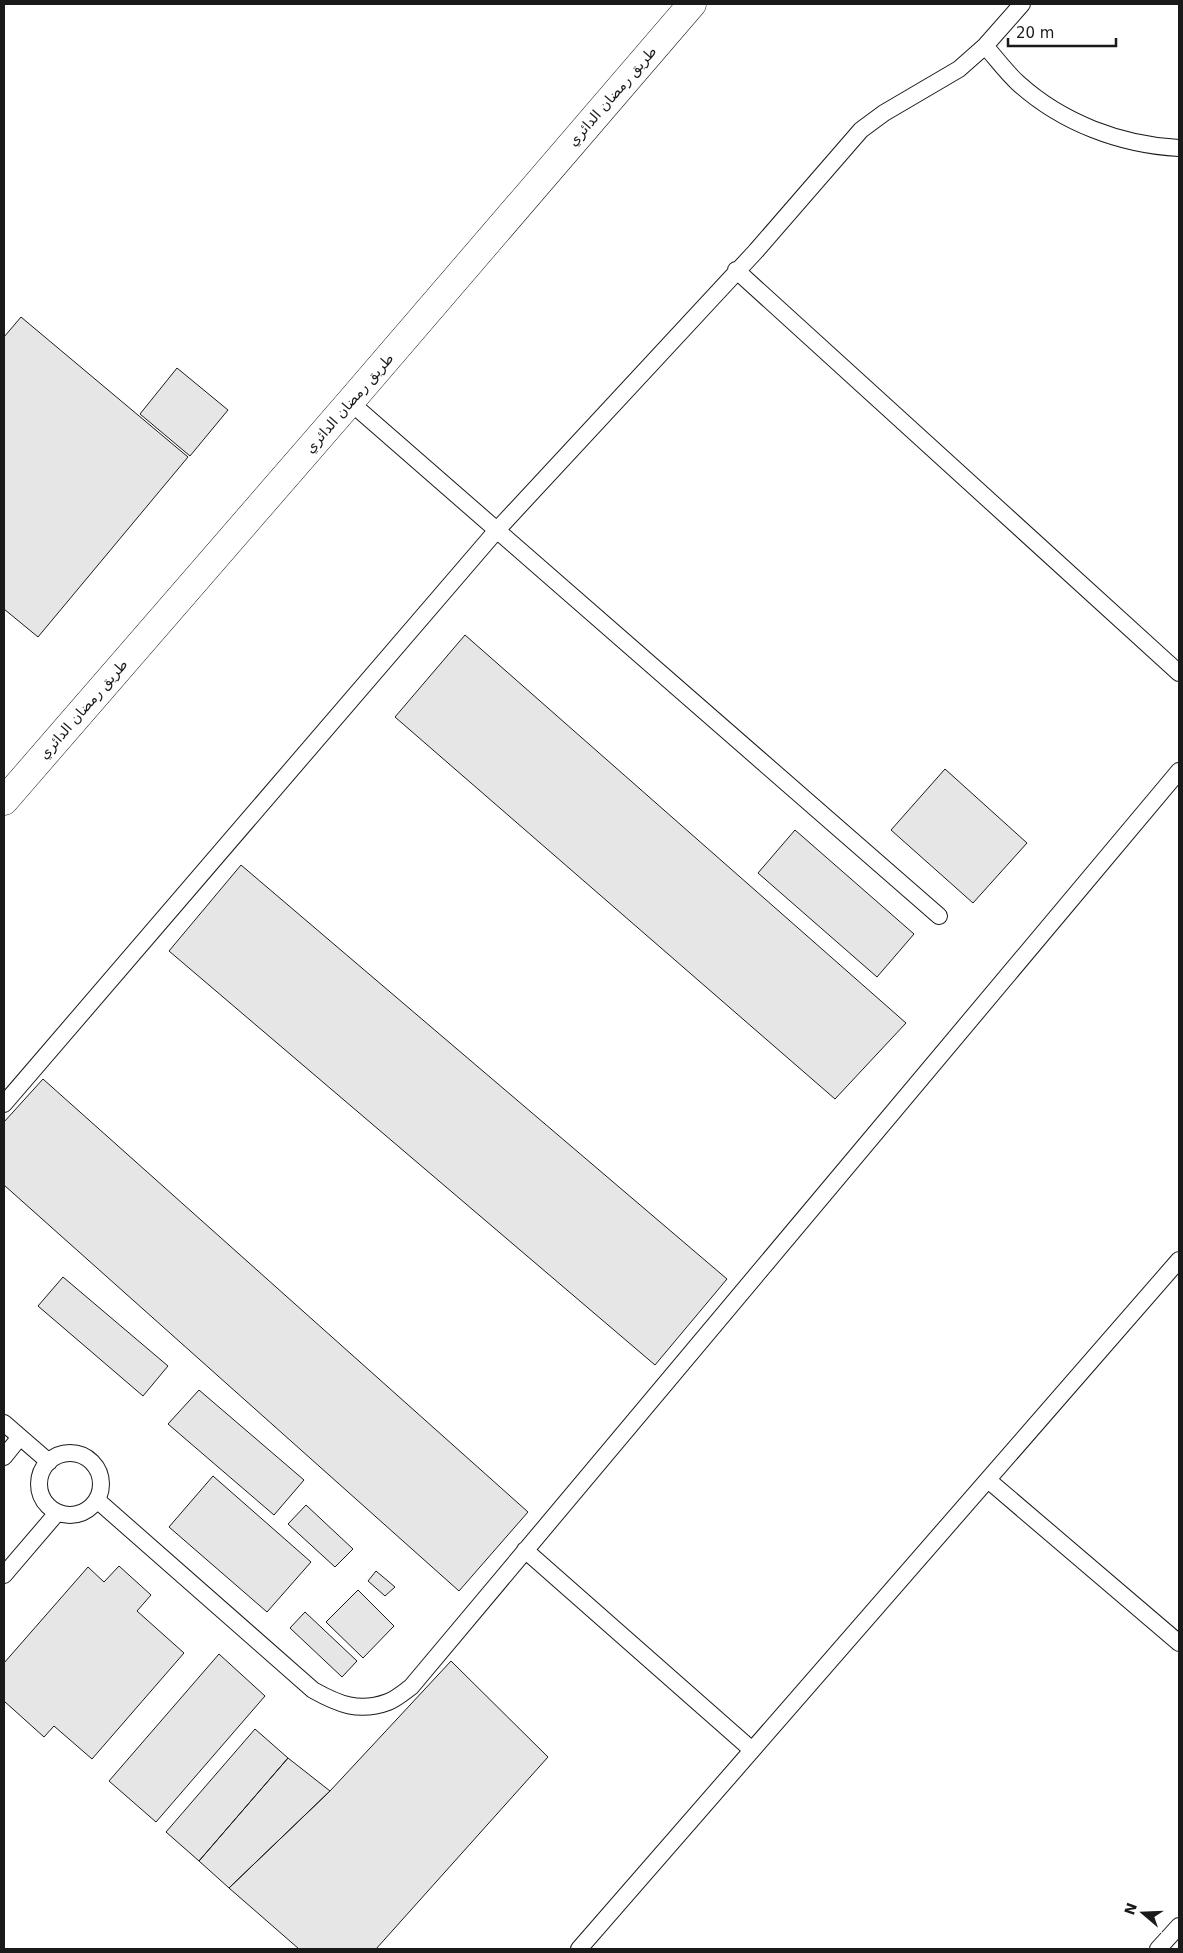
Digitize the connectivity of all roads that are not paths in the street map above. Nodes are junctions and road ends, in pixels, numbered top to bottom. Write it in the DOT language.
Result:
graph roads {
  1 [pos="692,4"];
  2 [pos="1022,4"];
  3 [pos="985,46"];
  4 [pos="1179,148"];
  5 [pos="736,270"];
  6 [pos="350,402"];
  7 [pos="497,530"];
  8 [pos="1179,673"];
  9 [pos="1179,771"];
  10 [pos="4,801"];
  11 [pos="940,916"];
  12 [pos="4,1104"];
  13 [pos="1179,1260"];
  14 [pos="4,1423"];
  15 [pos="20,1437"];
  16 [pos="4,1457"];
  17 [pos="48,1462"];
  18 [pos="988,1480"];
  19 [pos="97,1500"];
  20 [pos="57,1513"];
  21 [pos="525,1550"];
  22 [pos="4,1575"];
  23 [pos="1179,1643"];
  24 [pos="752,1750"];
  25 [pos="1179,1926"];
  26 [pos="579,1949"];
  27 [pos="1158,1949"];
  1 -- 6 [label="street, طريق رمضان الدائري"];
  2 -- 3 [label="lane"];
  3 -- 4 [label="lane"];
  3 -- 5 [label="lane"];
  5 -- 7 [label="lane"];
  5 -- 8 [label="lane"];
  6 -- 7 [label="lane"];
  6 -- 10 [label="street, طريق رمضان الدائري"];
  7 -- 11 [label="lane"];
  7 -- 12 [label="lane"];
  9 -- 21 [label="lane"];
  13 -- 18 [label="lane"];
  14 -- 15 [label="lane"];
  15 -- 16 [label="lane"];
  15 -- 17 [label="lane"];
  17 -- 19 [label="lane"];
  17 -- 20 [label="lane"];
  18 -- 23 [label="lane"];
  18 -- 24 [label="lane"];
  19 -- 20 [label="lane"];
  19 -- 21 [label="lane"];
  20 -- 22 [label="lane"];
  21 -- 24 [label="lane"];
  24 -- 26 [label="lane"];
  25 -- 27 [label="lane"];
}
